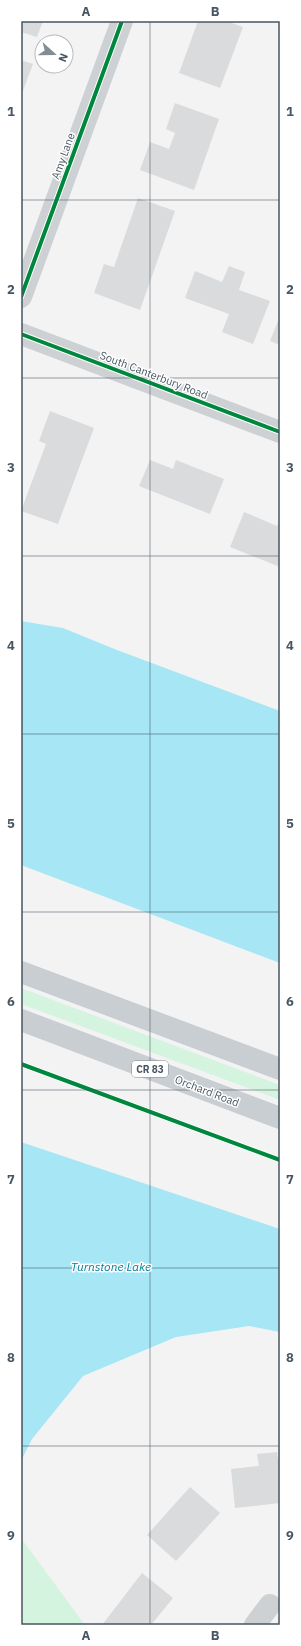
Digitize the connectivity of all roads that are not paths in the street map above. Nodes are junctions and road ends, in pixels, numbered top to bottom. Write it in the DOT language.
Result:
graph roads {
  1 [pos="122,21"];
  2 [pos="21,297"];
  3 [pos="21,334"];
  4 [pos="280,432"];
  5 [pos="21,972"];
  6 [pos="21,1020"];
  7 [pos="280,1069"];
  8 [pos="280,1118"];
  9 [pos="270,1605"];
  10 [pos="255,1625"];
  1 -- 2 [label="street, Amy Lane"];
  3 -- 4 [label="street, South Canterbury Road"];
  5 -- 7 [label="main road"];
  6 -- 8 [label="main road, Orchard Road / CR 83"];
  9 -- 10 [label="street"];
}
